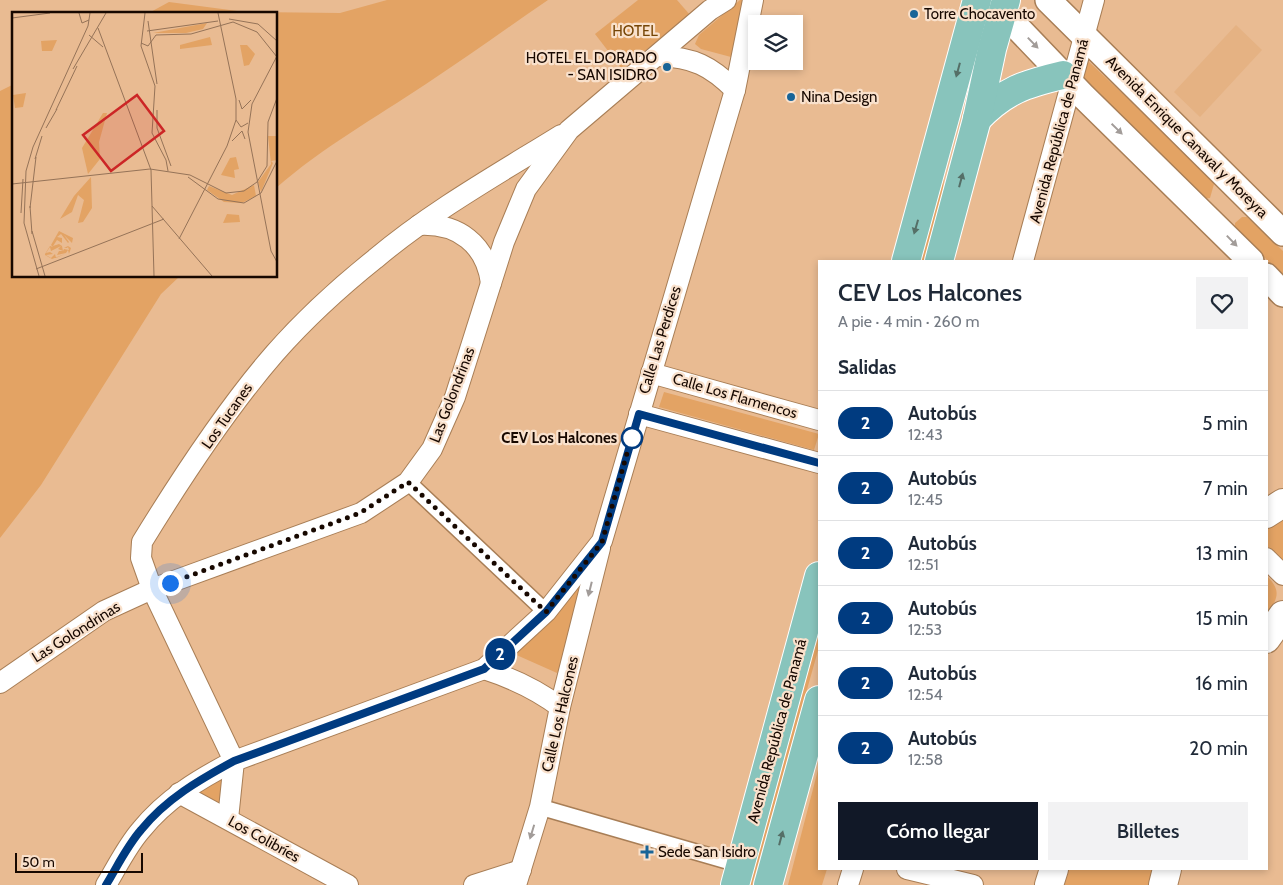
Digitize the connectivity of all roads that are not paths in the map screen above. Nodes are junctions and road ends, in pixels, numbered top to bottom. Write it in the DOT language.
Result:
graph roads {
  1 [pos="753,0"];
  2 [pos="977,0"];
  3 [pos="1048,0"];
  4 [pos="1094,0"];
  5 [pos="712,3"];
  6 [pos="1000,4"];
  7 [pos="1086,35"];
  8 [pos="658,56"];
  9 [pos="1068,79"];
  10 [pos="735,90"];
  11 [pos="977,120"];
  12 [pos="568,130"];
  13 [pos="1241,191"];
  14 [pos="1213,221"];
  15 [pos="419,224"];
  16 [pos="1283,233"];
  17 [pos="906,260"];
  18 [pos="939,260"];
  19 [pos="1023,260"];
  20 [pos="1251,260"];
  21 [pos="1268,278"];
  22 [pos="491,285"];
  23 [pos="1283,294"];
  24 [pos="651,373"];
  25 [pos="639,414"];
  26 [pos="818,420"];
  27 [pos="818,463"];
  28 [pos="408,482"];
  29 [pos="1283,503"];
  30 [pos="1268,513"];
  31 [pos="602,542"];
  32 [pos="1268,560"];
  33 [pos="1283,575"];
  34 [pos="818,580"];
  35 [pos="152,589"];
  36 [pos="546,612"];
  37 [pos="1283,615"];
  38 [pos="1268,637"];
  39 [pos="484,669"];
  40 [pos="0,682"];
  41 [pos="818,704"];
  42 [pos="560,706"];
  43 [pos="234,761"];
  44 [pos="179,793"];
  45 [pos="540,807"];
  46 [pos="228,819"];
  47 [pos="853,870"];
  48 [pos="911,870"];
  49 [pos="1054,870"];
  50 [pos="1167,870"];
  51 [pos="738,875"];
  52 [pos="518,878"];
  53 [pos="106,885"];
  54 [pos="348,885"];
  55 [pos="474,885"];
  56 [pos="768,885"];
  57 [pos="848,885"];
  58 [pos="973,885"];
  59 [pos="1049,885"];
  60 [pos="1163,885"];
  1 -- 10 [label="street, Calle Las Perdices"];
  2 -- 17 [label="main road, one-way"];
  3 -- 7 [label="street, Avenida Enrique Canaval y Moreyra"];
  4 -- 7 [label="street, Avenida República de Panamá"];
  5 -- 8 [label="street, Las Golondrinas"];
  6 -- 9 [label="street, one-way"];
  6 -- 11 [label="main road"];
  7 -- 9 [label="street, Avenida República de Panamá"];
  7 -- 13 [label="street, Avenida Enrique Canaval y Moreyra"];
  8 -- 10 [label="street"];
  8 -- 12 [label="street, Las Golondrinas"];
  9 -- 11 [label="main road"];
  9 -- 14 [label="street, one-way"];
  9 -- 19 [label="street, Avenida República de Panamá"];
  10 -- 24 [label="street, Calle Las Perdices"];
  18 -- 11 [label="main road, one-way"];
  12 -- 15 [label="street, Los Tucanes"];
  12 -- 22 [label="street, Las Golondrinas"];
  13 -- 14 [label="street"];
  13 -- 16 [label="street, Avenida Enrique Canaval y Moreyra"];
  14 -- 20 [label="street, one-way"];
  15 -- 22 [label="street"];
  15 -- 35 [label="street, Los Tucanes"];
  21 -- 23 [label="street"];
  22 -- 28 [label="street, Las Golondrinas"];
  24 -- 25 [label="street, Calle Las Perdices"];
  24 -- 26 [label="street, Calle Los Flamencos"];
  25 -- 27 [label="street"];
  25 -- 31 [label="street, Calle Las Perdices"];
  28 -- 35 [label="street, Las Golondrinas"];
  28 -- 36 [label="street"];
  29 -- 30 [label="main road"];
  31 -- 36 [label="street, Calle Las Perdices"];
  31 -- 42 [label="street, Calle Los Halcones, one-way"];
  32 -- 33 [label="street"];
  34 -- 51 [label="main road, Avenida República de Panamá"];
  35 -- 40 [label="street, Las Golondrinas"];
  35 -- 43 [label="street, Los Tucanes"];
  36 -- 39 [label="street, Calle Las Perdices"];
  37 -- 38 [label="main road"];
  39 -- 42 [label="street"];
  39 -- 43 [label="street, Calle Las Perdices"];
  56 -- 41 [label="main road, one-way"];
  42 -- 45 [label="street, Calle Los Halcones"];
  43 -- 44 [label="street, Calle Las Perdices"];
  43 -- 46 [label="street"];
  44 -- 46 [label="street, Los Colibríes"];
  44 -- 53 [label="street, Calle Las Perdices"];
  45 -- 51 [label="street"];
  45 -- 52 [label="street, Calle Los Halcones, one-way"];
  46 -- 54 [label="street, Los Colibríes"];
  47 -- 57 [label="street"];
  48 -- 58 [label="street"];
  49 -- 59 [label="main road"];
  50 -- 60 [label="main road"];
  52 -- 55 [label="street"];
}
